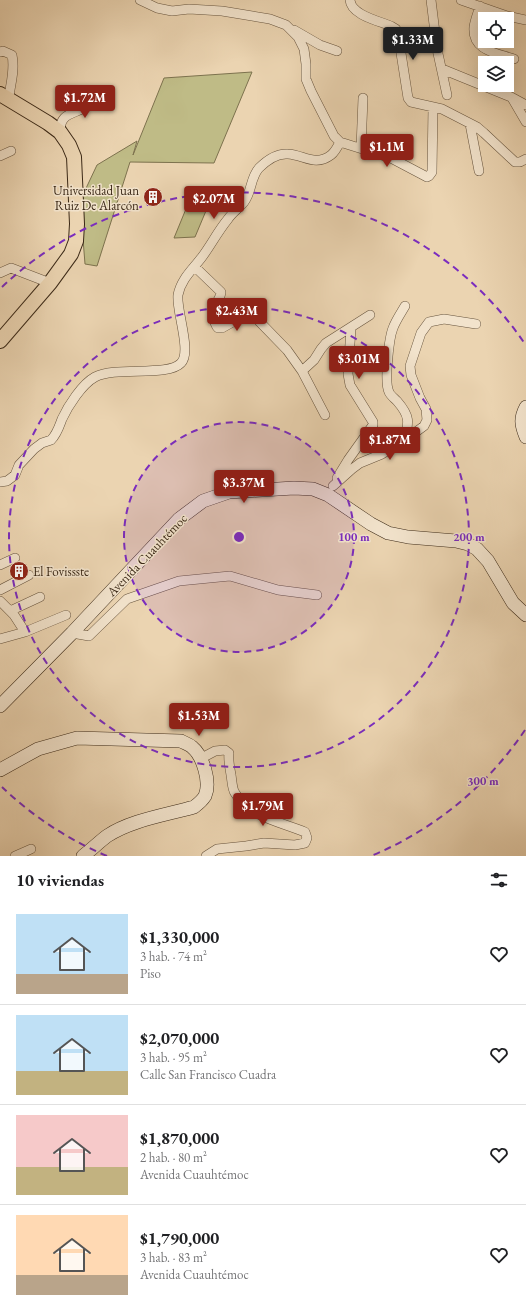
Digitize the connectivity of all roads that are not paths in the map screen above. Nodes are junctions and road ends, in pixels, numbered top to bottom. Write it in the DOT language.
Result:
graph roads {
  1 [pos="140,0"];
  2 [pos="350,0"];
  3 [pos="431,0"];
  4 [pos="461,0"];
  5 [pos="480,6"];
  6 [pos="526,20"];
  7 [pos="286,25"];
  8 [pos="337,51"];
  9 [pos="0,52"];
  10 [pos="505,56"];
  11 [pos="442,69"];
  12 [pos="448,95"];
  13 [pos="5,97"];
  14 [pos="511,97"];
  15 [pos="363,98"];
  16 [pos="96,102"];
  17 [pos="526,105"];
  18 [pos="433,107"];
  19 [pos="526,122"];
  20 [pos="470,124"];
  21 [pos="60,132"];
  22 [pos="340,142"];
  23 [pos="361,148"];
  24 [pos="11,151"];
  25 [pos="0,156"];
  26 [pos="526,159"];
  27 [pos="479,171"];
  28 [pos="195,267"];
  29 [pos="0,273"];
  30 [pos="50,283"];
  31 [pos="405,306"];
  32 [pos="370,315"];
  33 [pos="476,324"];
  34 [pos="350,328"];
  35 [pos="0,341"];
  36 [pos="302,372"];
  37 [pos="526,407"];
  38 [pos="325,415"];
  39 [pos="526,437"];
  40 [pos="405,440"];
  41 [pos="0,482"];
  42 [pos="331,491"];
  43 [pos="15,558"];
  44 [pos="0,565"];
  45 [pos="29,575"];
  46 [pos="0,590"];
  47 [pos="317,595"];
  48 [pos="40,597"];
  49 [pos="0,602"];
  50 [pos="10,611"];
  51 [pos="66,615"];
  52 [pos="526,615"];
  53 [pos="25,632"];
  54 [pos="72,633"];
  55 [pos="0,639"];
  56 [pos="0,706"];
  57 [pos="200,759"];
  58 [pos="0,770"];
  59 [pos="31,849"];
  60 [pos="15,856"];
  61 [pos="83,856"];
  62 [pos="206,856"];
  1 -- 7 [label="street"];
  2 -- 18 [label="street"];
  3 -- 11 [label="street"];
  4 -- 5 [label="street"];
  5 -- 6 [label="street"];
  5 -- 10 [label="street"];
  7 -- 8 [label="street"];
  7 -- 22 [label="street"];
  9 -- 13 [label="street"];
  11 -- 12 [label="street"];
  11 -- 14 [label="street"];
  13 -- 21 [label="main road"];
  14 -- 17 [label="street"];
  14 -- 19 [label="street"];
  15 -- 23 [label="street"];
  16 -- 21 [label="street"];
  18 -- 20 [label="street"];
  18 -- 23 [label="street"];
  20 -- 26 [label="street"];
  20 -- 27 [label="street"];
  21 -- 30 [label="main road"];
  22 -- 23 [label="street"];
  22 -- 28 [label="street"];
  24 -- 25 [label="street"];
  28 -- 36 [label="street"];
  28 -- 41 [label="street"];
  29 -- 30 [label="street"];
  30 -- 35 [label="main road"];
  31 -- 40 [label="street"];
  32 -- 34 [label="street"];
  33 -- 40 [label="street"];
  34 -- 36 [label="street"];
  34 -- 42 [label="street"];
  36 -- 38 [label="street"];
  37 -- 39 [label="main road"];
  40 -- 42 [label="street"];
  42 -- 52 [label="main road, Avenida Cuauhtémoc"];
  42 -- 54 [label="main road, Avenida Cuauhtémoc"];
  43 -- 44 [label="street"];
  45 -- 46 [label="street"];
  47 -- 54 [label="street"];
  48 -- 50 [label="street"];
  49 -- 50 [label="street"];
  50 -- 53 [label="street"];
  51 -- 53 [label="street"];
  53 -- 55 [label="street"];
  54 -- 56 [label="main road, Avenida Cuauhtémoc"];
  57 -- 58 [label="main road"];
  57 -- 61 [label="main road"];
  57 -- 62 [label="street"];
  59 -- 60 [label="street"];
}
